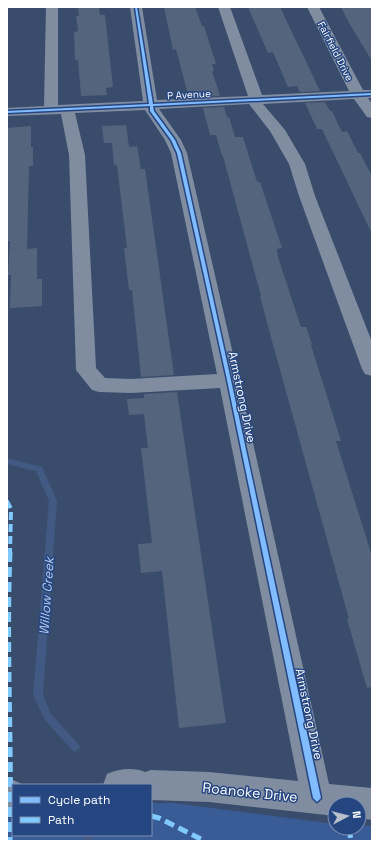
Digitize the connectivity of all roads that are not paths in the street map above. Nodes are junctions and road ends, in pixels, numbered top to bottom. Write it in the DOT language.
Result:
graph roads {
  1 [pos="52,7"];
  2 [pos="136,7"];
  3 [pos="224,7"];
  4 [pos="313,7"];
  5 [pos="365,95"];
  6 [pos="255,100"];
  7 [pos="151,105"];
  8 [pos="59,110"];
  9 [pos="7,112"];
  10 [pos="372,114"];
  11 [pos="372,369"];
  12 [pos="229,380"];
  13 [pos="152,785"];
  14 [pos="316,798"];
  15 [pos="372,804"];
  1 -- 8 [label="street"];
  2 -- 7 [label="street, Armstrong Drive"];
  3 -- 6 [label="street"];
  4 -- 5 [label="street, Fairfield Drive"];
  5 -- 6 [label="street, P Avenue"];
  5 -- 10 [label="street, Fairfield Drive"];
  6 -- 7 [label="street, P Avenue"];
  6 -- 11 [label="street"];
  7 -- 8 [label="street, P Avenue"];
  7 -- 12 [label="street, Armstrong Drive"];
  8 -- 9 [label="street, P Avenue"];
  8 -- 12 [label="street"];
  12 -- 14 [label="street, Armstrong Drive"];
  13 -- 14 [label="street, Roanoke Drive"];
  14 -- 15 [label="street, Roanoke Drive"];
}
